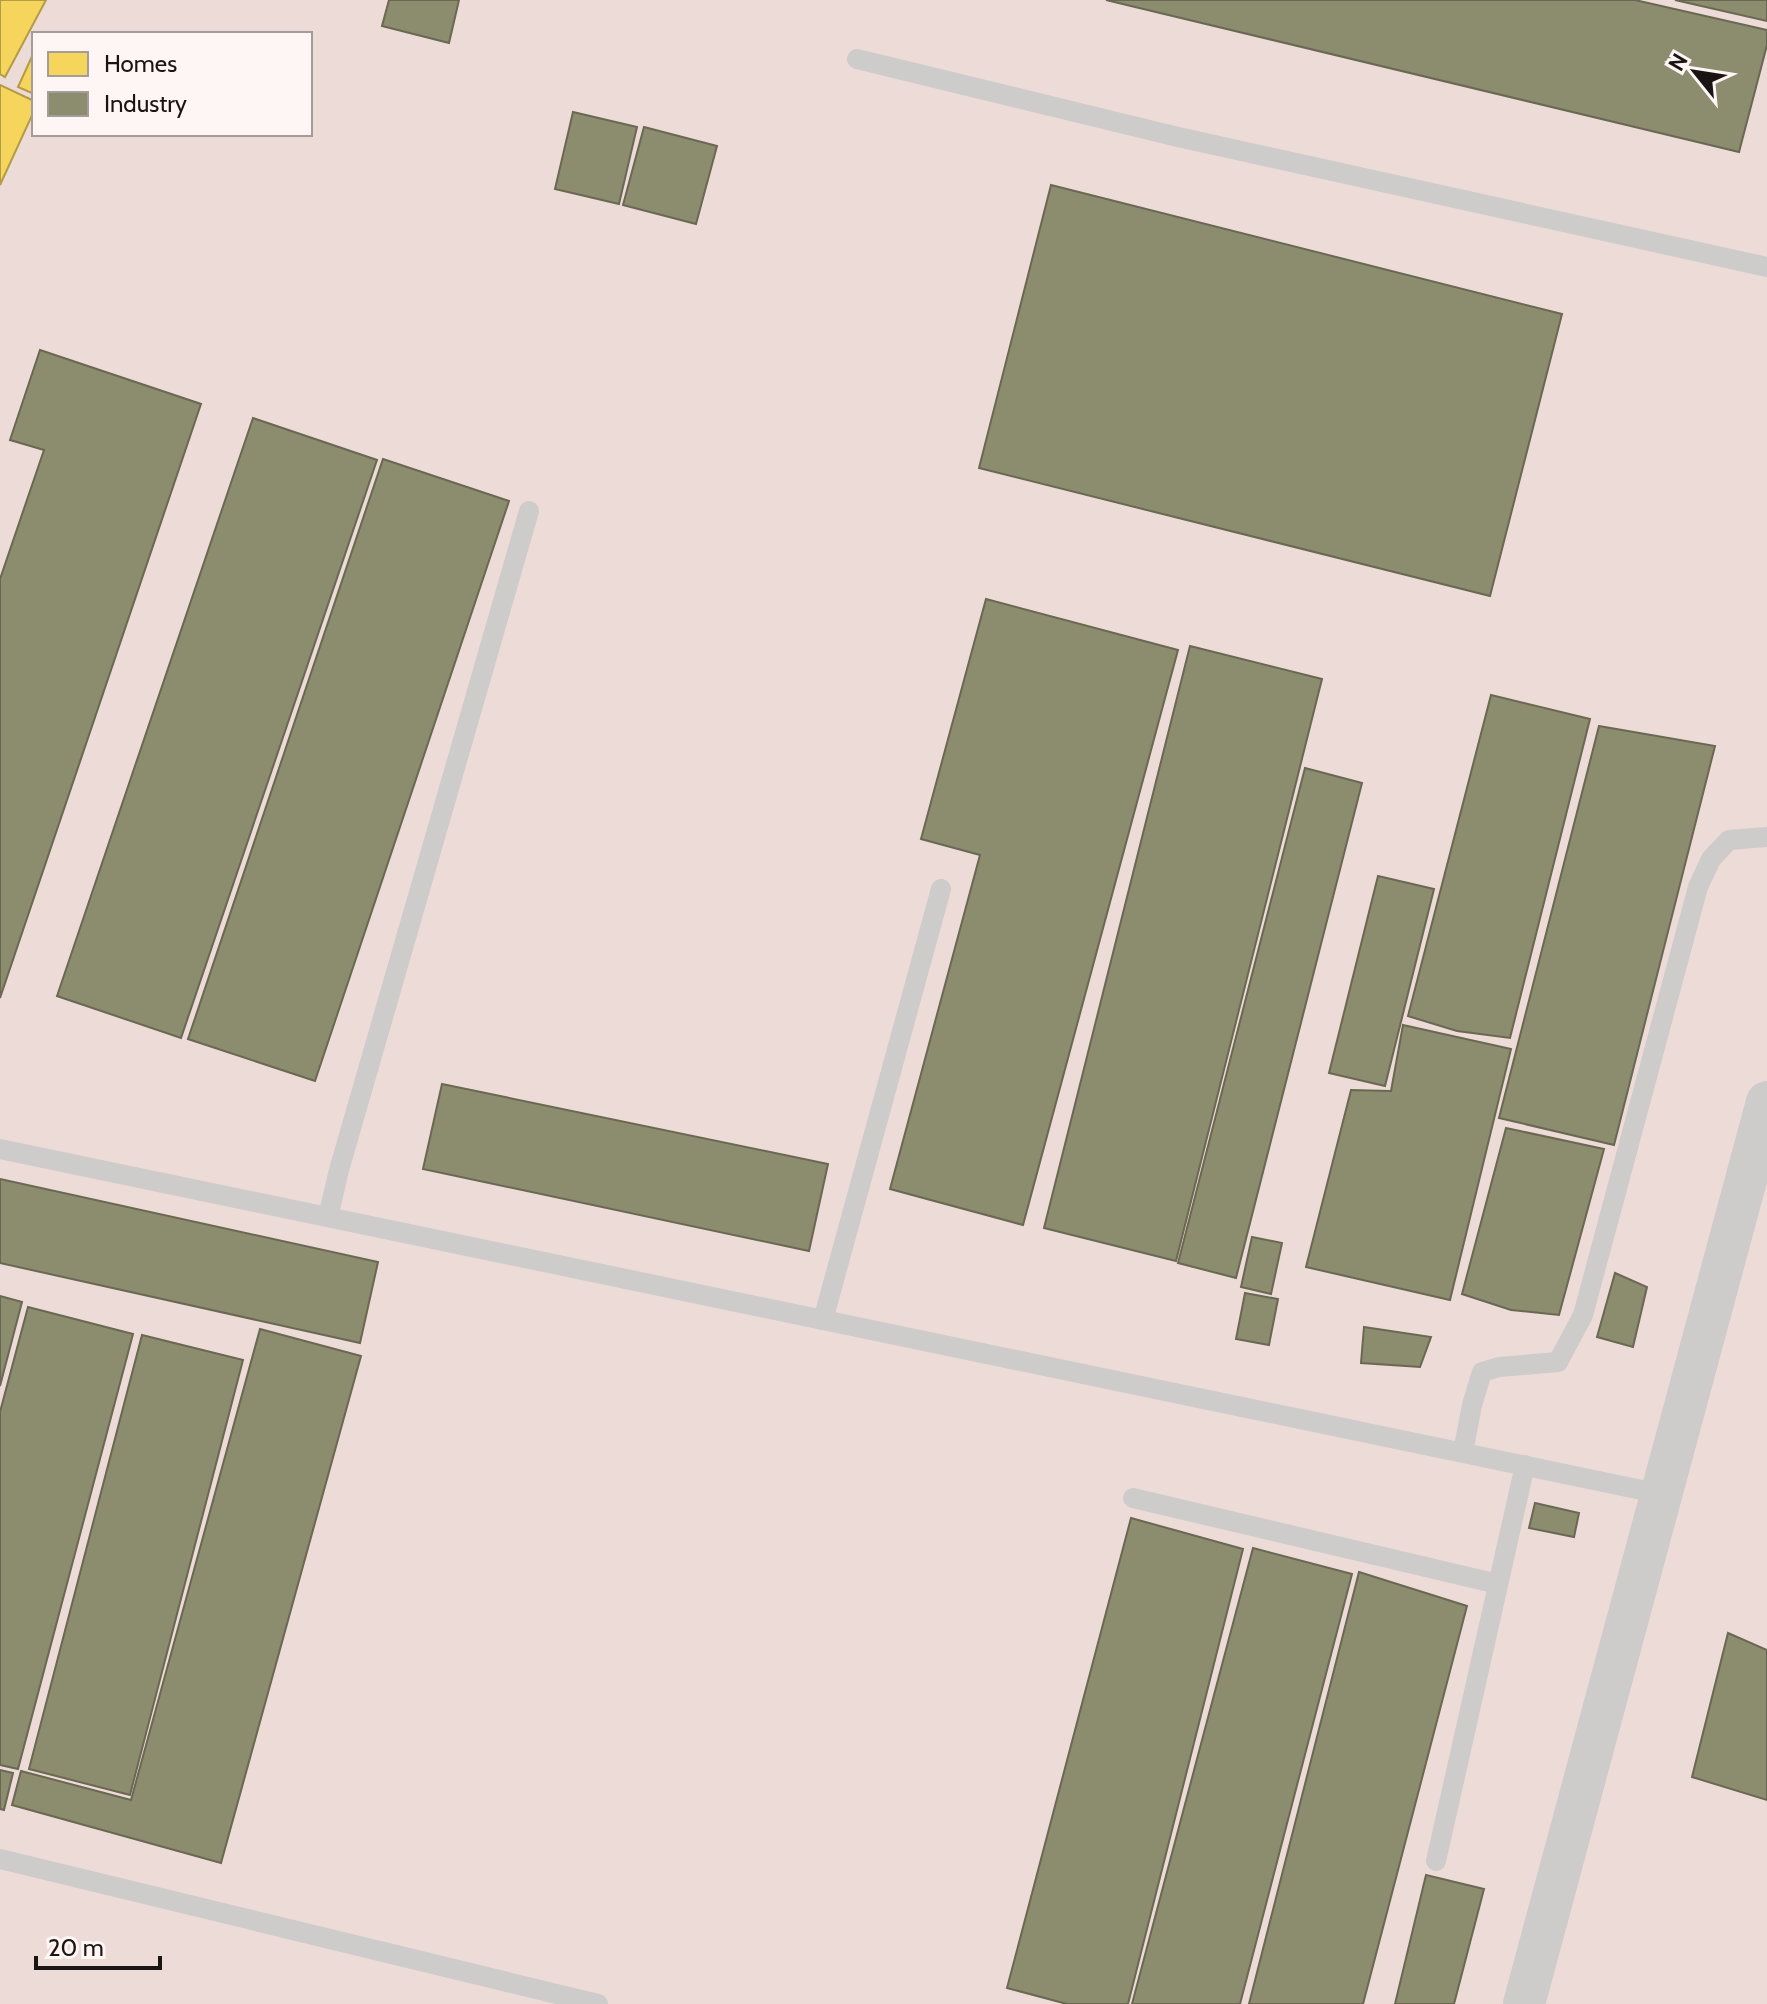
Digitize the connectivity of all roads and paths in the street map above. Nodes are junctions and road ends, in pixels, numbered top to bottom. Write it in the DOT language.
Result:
graph roads {
  1 [pos="857,59"];
  2 [pos="1767,267"];
  3 [pos="529,511"];
  4 [pos="1767,837"];
  5 [pos="941,889"];
  6 [pos="1767,1102"];
  7 [pos="0,1149"];
  8 [pos="328,1217"];
  9 [pos="823,1320"];
  10 [pos="1463,1452"];
  11 [pos="1525,1465"];
  12 [pos="1661,1494"];
  13 [pos="1133,1498"];
  14 [pos="1498,1584"];
  15 [pos="0,1859"];
  16 [pos="1436,1861"];
  17 [pos="598,2004"];
  18 [pos="1524,2004"];
  1 -- 2 [label="lane"];
  3 -- 8 [label="lane"];
  4 -- 10 [label="lane"];
  5 -- 9 [label="lane"];
  6 -- 12 [label="street"];
  7 -- 8 [label="lane"];
  8 -- 9 [label="lane"];
  9 -- 10 [label="lane"];
  10 -- 11 [label="lane"];
  11 -- 12 [label="lane"];
  11 -- 14 [label="lane"];
  12 -- 18 [label="street"];
  13 -- 14 [label="lane"];
  14 -- 16 [label="lane"];
  15 -- 17 [label="lane"];
}
